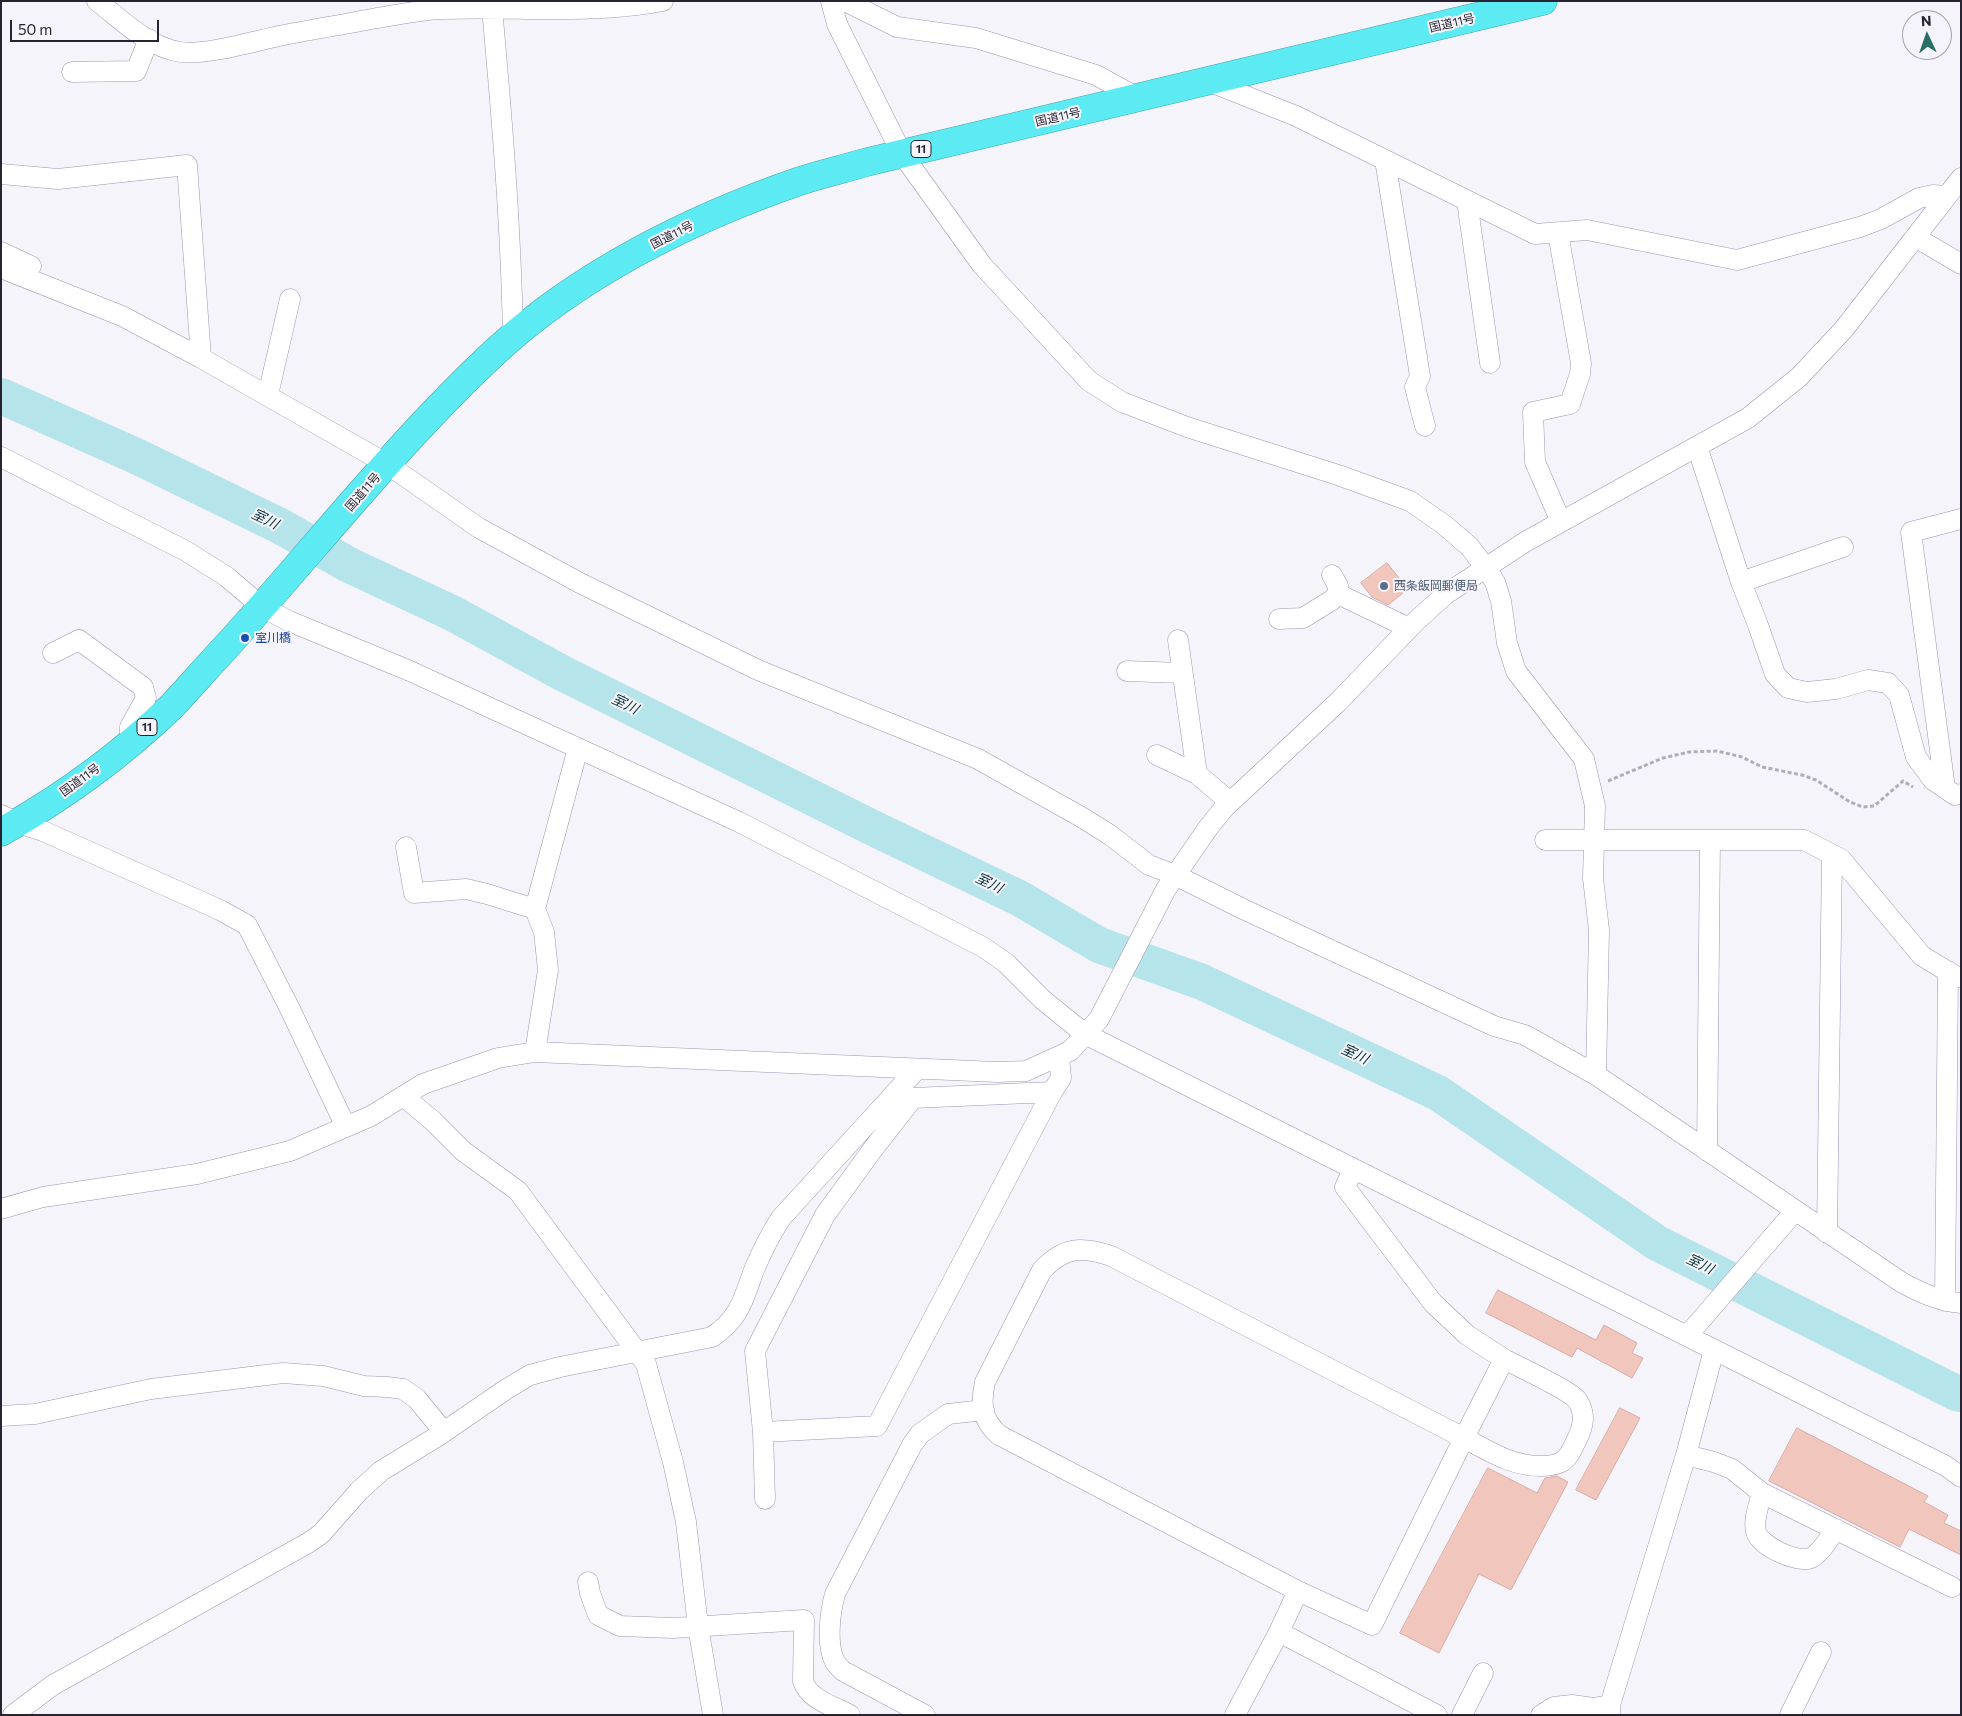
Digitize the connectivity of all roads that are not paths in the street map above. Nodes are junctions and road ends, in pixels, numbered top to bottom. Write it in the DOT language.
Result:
graph roads {
  1 [pos="97,1"];
  2 [pos="663,1"];
  3 [pos="831,1"];
  4 [pos="845,1"];
  5 [pos="1544,1"];
  6 [pos="490,6"];
  7 [pos="149,39"];
  8 [pos="72,72"];
  9 [pos="1208,81"];
  10 [pos="1138,98"];
  11 [pos="902,154"];
  12 [pos="1385,160"];
  13 [pos="1,174"];
  14 [pos="1961,178"];
  15 [pos="1947,196"];
  16 [pos="1467,201"];
  17 [pos="1558,233"];
  18 [pos="1915,237"];
  19 [pos="1,252"];
  20 [pos="1961,264"];
  21 [pos="1,268"];
  22 [pos="290,299"];
  23 [pos="513,337"];
  24 [pos="201,352"];
  25 [pos="1490,364"];
  26 [pos="268,395"];
  27 [pos="1425,426"];
  28 [pos="1697,446"];
  29 [pos="1,457"];
  30 [pos="385,467"];
  31 [pos="1961,519"];
  32 [pos="1561,522"];
  33 [pos="1844,547"];
  34 [pos="1486,567"];
  35 [pos="1332,575"];
  36 [pos="1741,582"];
  37 [pos="1338,594"];
  38 [pos="266,602"];
  39 [pos="1279,619"];
  40 [pos="1409,628"];
  41 [pos="1178,640"];
  42 [pos="53,653"];
  43 [pos="1127,671"];
  44 [pos="1182,673"];
  45 [pos="130,743"];
  46 [pos="578,748"];
  47 [pos="1157,755"];
  48 [pos="1197,774"];
  49 [pos="1953,791"];
  50 [pos="1230,802"];
  51 [pos="6,823"];
  52 [pos="1594,839"];
  53 [pos="1545,840"];
  54 [pos="1710,840"];
  55 [pos="406,847"];
  56 [pos="1832,855"];
  57 [pos="1171,882"];
  58 [pos="535,910"];
  59 [pos="1954,974"];
  60 [pos="1085,1034"];
  61 [pos="535,1052"];
  62 [pos="1059,1057"];
  63 [pos="917,1069"];
  64 [pos="1596,1075"];
  65 [pos="1052,1092"];
  66 [pos="404,1096"];
  67 [pos="346,1127"];
  68 [pos="1707,1151"];
  69 [pos="1353,1169"];
  70 [pos="1,1209"];
  71 [pos="1795,1212"];
  72 [pos="1826,1232"];
  73 [pos="1953,1302"];
  74 [pos="1687,1336"];
  75 [pos="1714,1350"];
  76 [pos="636,1352"];
  77 [pos="1504,1359"];
  78 [pos="984,1410"];
  79 [pos="1,1416"];
  80 [pos="444,1432"];
  81 [pos="763,1432"];
  82 [pos="1464,1438"];
  83 [pos="1686,1455"];
  84 [pos="1961,1477"];
  85 [pos="1762,1493"];
  86 [pos="765,1499"];
  87 [pos="1836,1529"];
  88 [pos="588,1582"];
  89 [pos="1952,1587"];
  90 [pos="1298,1591"];
  91 [pos="698,1626"];
  92 [pos="1279,1632"];
  93 [pos="1821,1652"];
  94 [pos="1483,1673"];
  95 [pos="1610,1710"];
  96 [pos="13,1715"];
  97 [pos="713,1715"];
  98 [pos="850,1715"];
  99 [pos="925,1715"];
  100 [pos="1235,1715"];
  101 [pos="1437,1715"];
  102 [pos="1462,1715"];
  103 [pos="1541,1715"];
  104 [pos="1790,1715"];
  1 -- 7 [label="street"];
  2 -- 6 [label="street"];
  3 -- 11 [label="street"];
  4 -- 10 [label="street"];
  5 -- 9 [label="highway, 国道11号 / 11"];
  6 -- 7 [label="street"];
  6 -- 23 [label="street"];
  7 -- 8 [label="street"];
  9 -- 10 [label="highway, 国道11号 / 11"];
  9 -- 12 [label="street"];
  10 -- 11 [label="highway, 国道11号 / 11"];
  11 -- 23 [label="highway, 国道11号 / 11"];
  11 -- 34 [label="street"];
  12 -- 16 [label="street"];
  12 -- 27 [label="street"];
  13 -- 24 [label="street"];
  14 -- 15 [label="street"];
  15 -- 17 [label="street"];
  15 -- 18 [label="street"];
  16 -- 17 [label="street"];
  16 -- 25 [label="street"];
  17 -- 32 [label="street"];
  18 -- 20 [label="street"];
  18 -- 28 [label="street"];
  19 -- 24 [label="street"];
  21 -- 24 [label="street"];
  22 -- 26 [label="street"];
  23 -- 30 [label="highway, 国道11号 / 11"];
  24 -- 26 [label="street"];
  26 -- 30 [label="street"];
  28 -- 32 [label="street"];
  28 -- 36 [label="street"];
  29 -- 38 [label="street"];
  30 -- 38 [label="highway, 国道11号 / 11"];
  30 -- 57 [label="street"];
  31 -- 49 [label="street"];
  32 -- 34 [label="street"];
  33 -- 36 [label="street"];
  34 -- 40 [label="street"];
  34 -- 52 [label="street"];
  35 -- 37 [label="street"];
  36 -- 49 [label="street"];
  37 -- 39 [label="street"];
  37 -- 40 [label="street"];
  38 -- 45 [label="highway, 国道11号 / 11"];
  38 -- 46 [label="street"];
  40 -- 50 [label="street"];
  41 -- 44 [label="street"];
  42 -- 45 [label="street"];
  43 -- 44 [label="street"];
  44 -- 48 [label="street"];
  45 -- 51 [label="highway, 国道11号 / 11"];
  46 -- 58 [label="street"];
  46 -- 60 [label="street"];
  47 -- 48 [label="street"];
  48 -- 50 [label="street"];
  50 -- 57 [label="street"];
  51 -- 67 [label="street"];
  52 -- 53 [label="street"];
  52 -- 54 [label="street"];
  52 -- 64 [label="street"];
  54 -- 56 [label="street"];
  54 -- 68 [label="street"];
  55 -- 58 [label="street"];
  56 -- 59 [label="street"];
  56 -- 72 [label="street"];
  57 -- 60 [label="street"];
  57 -- 64 [label="street"];
  58 -- 61 [label="street"];
  59 -- 73 [label="street"];
  60 -- 62 [label="street"];
  60 -- 69 [label="street"];
  61 -- 63 [label="street"];
  61 -- 66 [label="street"];
  62 -- 63 [label="street"];
  62 -- 65 [label="street"];
  63 -- 76 [label="street"];
  64 -- 68 [label="street"];
  65 -- 81 [label="street"];
  65 -- 81 [label="street"];
  66 -- 67 [label="street"];
  66 -- 76 [label="street"];
  67 -- 70 [label="street"];
  68 -- 71 [label="street"];
  69 -- 74 [label="street"];
  69 -- 77 [label="street"];
  71 -- 72 [label="street"];
  71 -- 74 [label="street"];
  72 -- 73 [label="street"];
  74 -- 75 [label="street"];
  75 -- 83 [label="street"];
  75 -- 84 [label="street"];
  76 -- 80 [label="street"];
  76 -- 91 [label="street"];
  77 -- 82 [label="street"];
  77 -- 82 [label="street"];
  78 -- 82 [label="street"];
  78 -- 90 [label="street"];
  78 -- 99 [label="street"];
  79 -- 80 [label="street"];
  80 -- 96 [label="street"];
  81 -- 86 [label="street"];
  82 -- 90 [label="street"];
  83 -- 85 [label="street"];
  83 -- 95 [label="street"];
  85 -- 87 [label="street"];
  85 -- 87 [label="street"];
  87 -- 89 [label="street"];
  88 -- 91 [label="street"];
  90 -- 92 [label="street"];
  91 -- 97 [label="street"];
  91 -- 98 [label="street"];
  92 -- 100 [label="street"];
  92 -- 101 [label="street"];
  93 -- 104 [label="street"];
  94 -- 102 [label="street"];
  95 -- 103 [label="street"];
}
